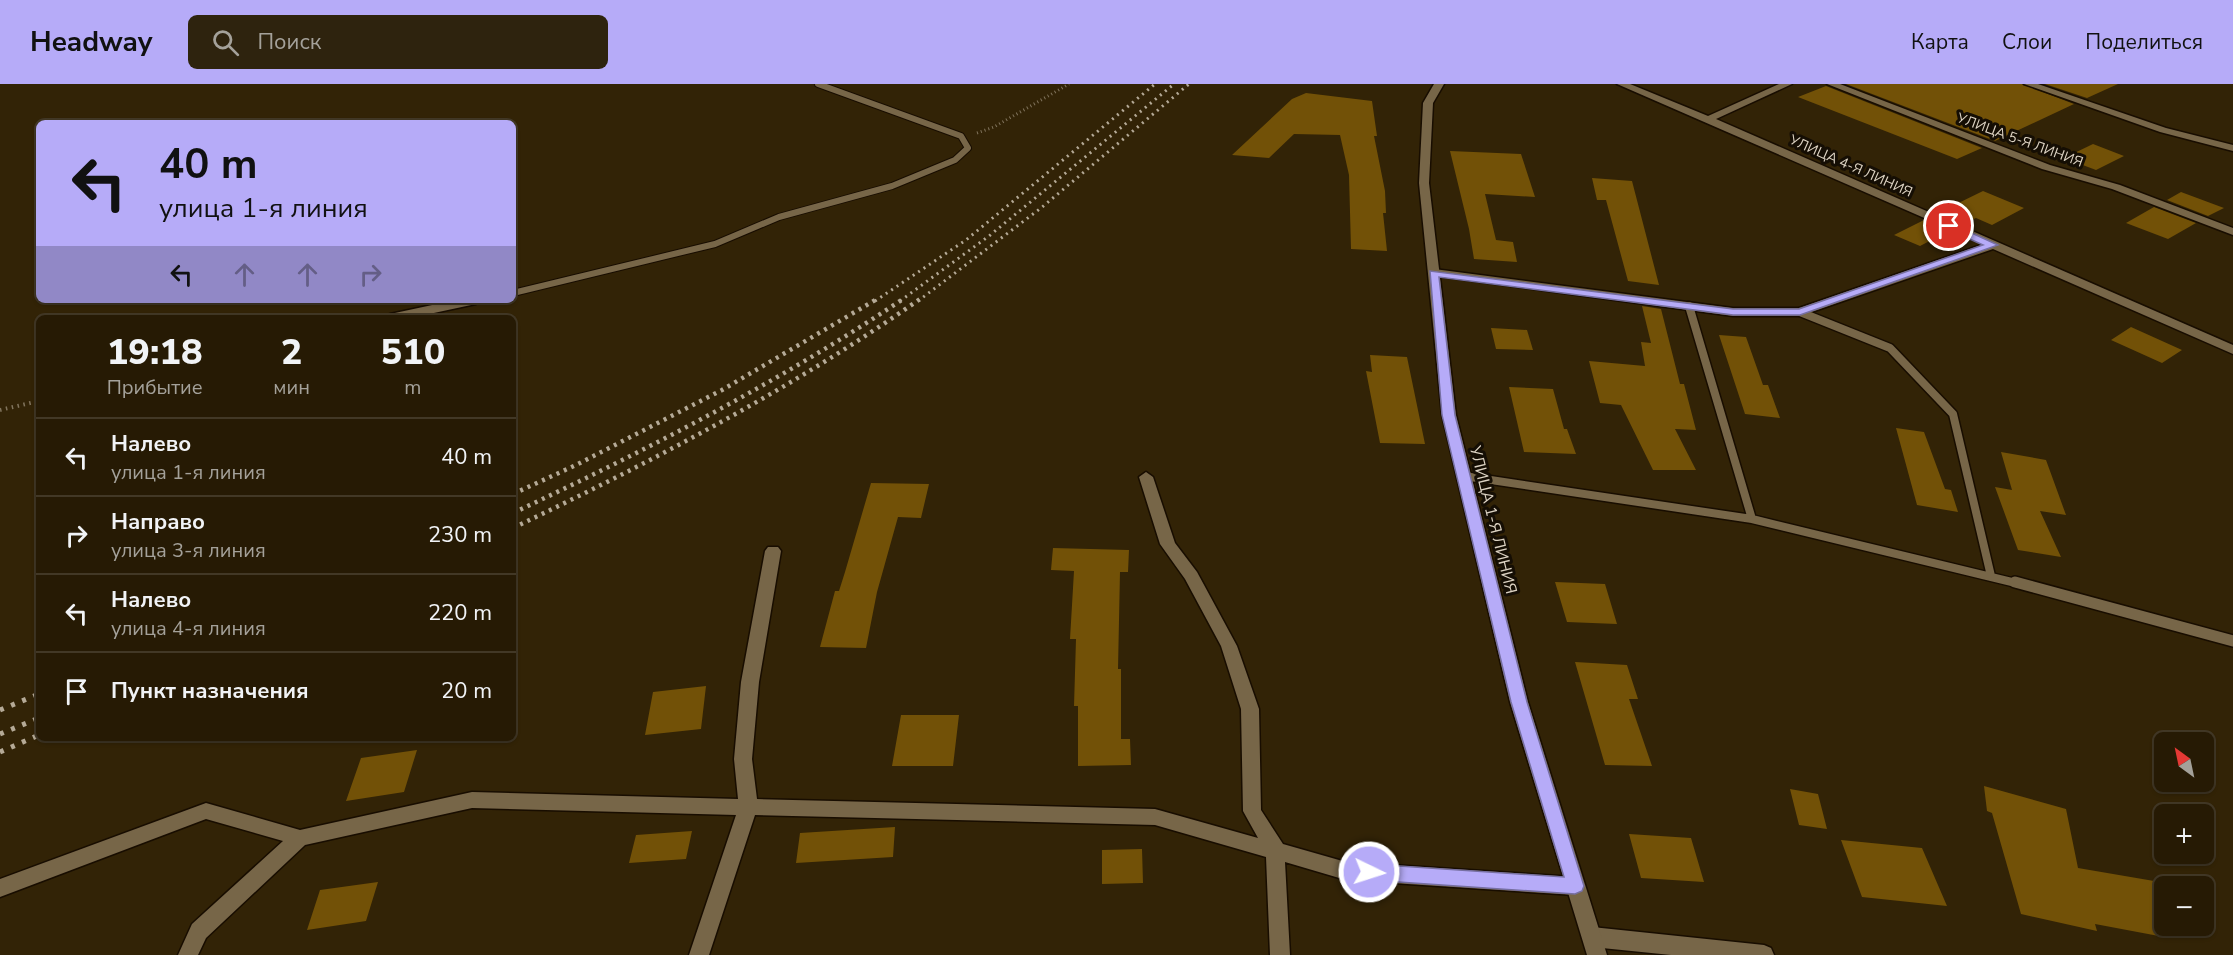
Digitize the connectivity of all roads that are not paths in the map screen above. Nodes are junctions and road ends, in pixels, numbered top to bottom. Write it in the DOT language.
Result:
graph roads {
  1 [pos="818,84"];
  2 [pos="1439,84"];
  3 [pos="1622,84"];
  4 [pos="1787,84"];
  5 [pos="1832,84"];
  6 [pos="2029,84"];
  7 [pos="1708,119"];
  8 [pos="2233,148"];
  9 [pos="2233,232"];
  10 [pos="1993,245"];
  11 [pos="1434,273"];
  12 [pos="516,292"];
  13 [pos="461,303"];
  14 [pos="1689,306"];
  15 [pos="1800,312"];
  16 [pos="405,315"];
  17 [pos="2233,350"];
  18 [pos="1464,476"];
  19 [pos="1146,477"];
  20 [pos="1752,519"];
  21 [pos="773,552"];
  22 [pos="1991,576"];
  23 [pos="2233,641"];
  24 [pos="748,807"];
  25 [pos="300,838"];
  26 [pos="1275,849"];
  27 [pos="1575,886"];
  28 [pos="0,888"];
  29 [pos="1594,946"];
  30 [pos="188,955"];
  31 [pos="699,955"];
  32 [pos="1280,955"];
  33 [pos="1764,955"];
  1 -- 12 [label="lane"];
  2 -- 11 [label="street, УЛИЦА 1-Я ЛИНИЯ"];
  3 -- 7 [label="street, УЛИЦА 4-Я ЛИНИЯ"];
  4 -- 7 [label="street"];
  5 -- 9 [label="street, УЛИЦА 5-Я ЛИНИЯ"];
  6 -- 8 [label="street"];
  7 -- 10 [label="street, УЛИЦА 4-Я ЛИНИЯ"];
  10 -- 15 [label="street"];
  10 -- 17 [label="street, УЛИЦА 4-Я ЛИНИЯ"];
  11 -- 14 [label="street"];
  11 -- 18 [label="street, УЛИЦА 1-Я ЛИНИЯ"];
  13 -- 16 [label="lane"];
  14 -- 15 [label="street"];
  14 -- 20 [label="lane"];
  15 -- 22 [label="lane"];
  18 -- 20 [label="lane"];
  18 -- 27 [label="street, УЛИЦА 1-Я ЛИНИЯ"];
  19 -- 26 [label="street"];
  20 -- 22 [label="lane"];
  21 -- 24 [label="street"];
  22 -- 23 [label="lane"];
  24 -- 25 [label="street"];
  24 -- 26 [label="street"];
  24 -- 31 [label="street"];
  25 -- 28 [label="street"];
  25 -- 30 [label="street"];
  26 -- 27 [label="street"];
  26 -- 32 [label="street"];
  27 -- 29 [label="street, УЛИЦА 1-Я ЛИНИЯ"];
  29 -- 33 [label="street"];
}
